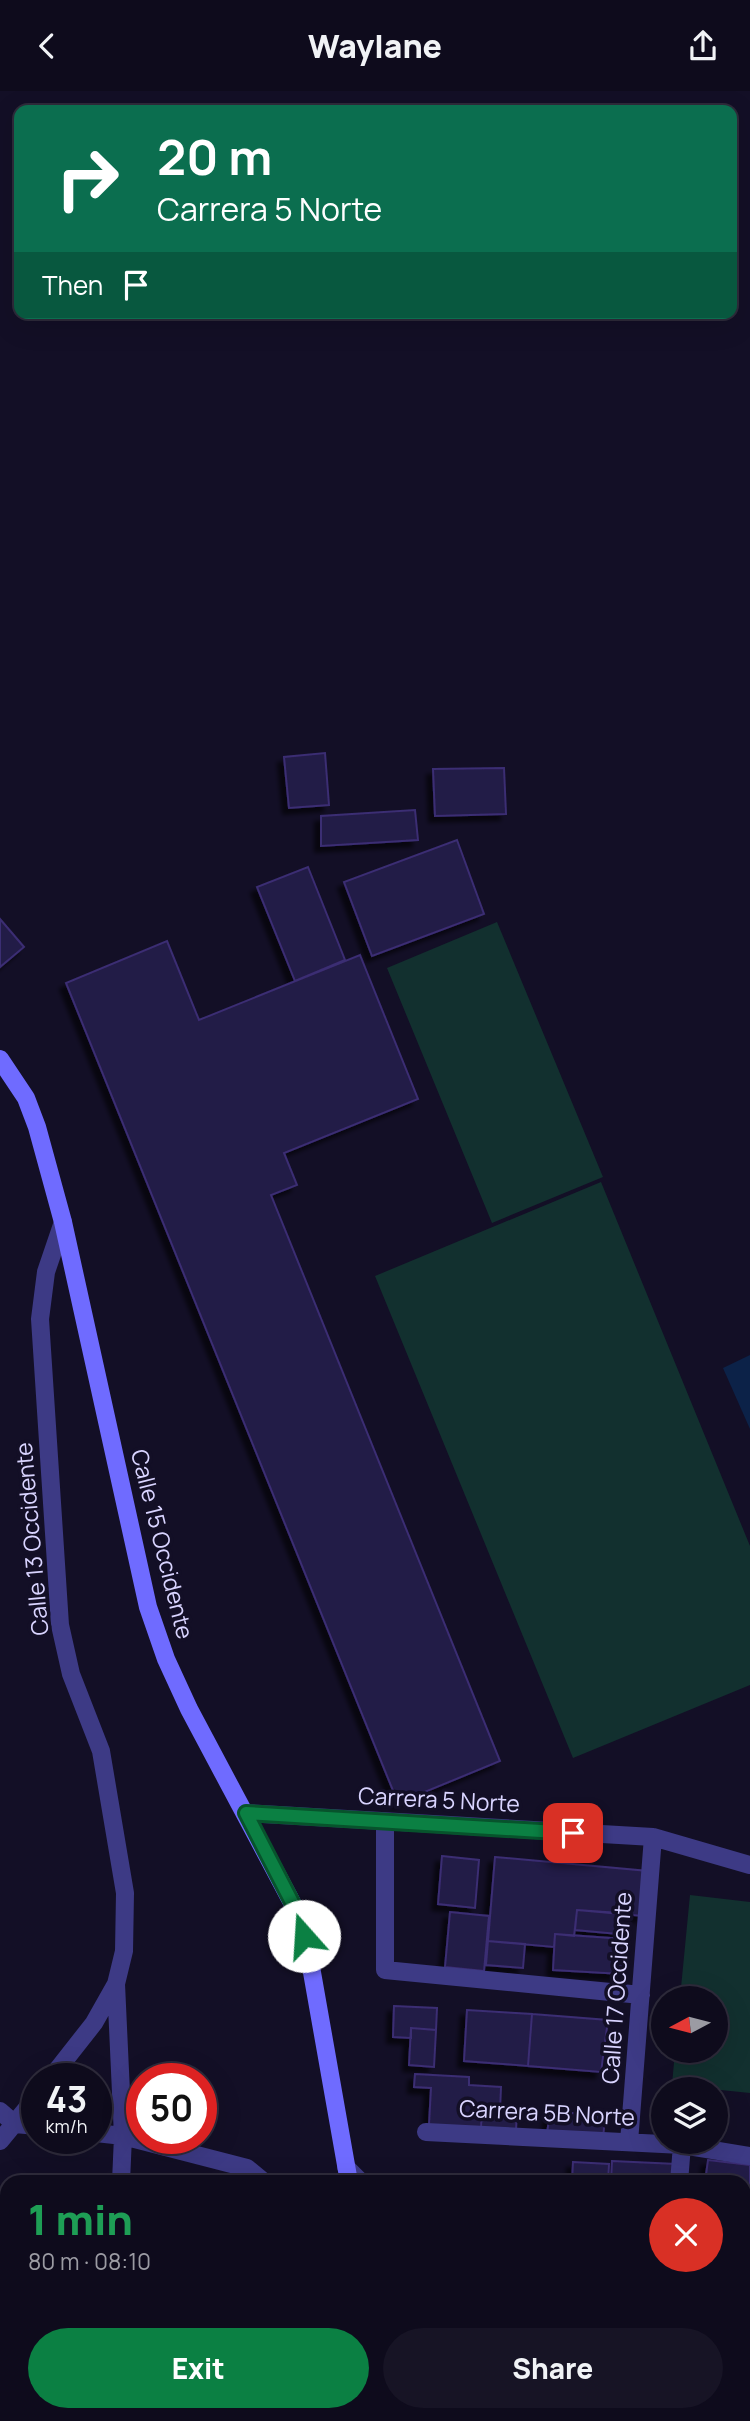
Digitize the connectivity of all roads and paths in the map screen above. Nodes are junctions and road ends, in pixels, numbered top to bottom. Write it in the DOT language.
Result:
graph roads {
  1 [pos="0,1059"];
  2 [pos="63,1222"];
  3 [pos="246,1813"];
  4 [pos="385,1822"];
  5 [pos="653,1837"];
  6 [pos="750,1865"];
  7 [pos="116,1984"];
  8 [pos="641,1995"];
  9 [pos="63,2063"];
  10 [pos="0,2112"];
  11 [pos="21,2116"];
  12 [pos="15,2124"];
  13 [pos="21,2125"];
  14 [pos="426,2132"];
  15 [pos="112,2135"];
  16 [pos="123,2136"];
  17 [pos="0,2141"];
  18 [pos="629,2141"];
  19 [pos="651,2143"];
  20 [pos="728,2152"];
  21 [pos="681,2154"];
  22 [pos="750,2156"];
  23 [pos="121,2175"];
  24 [pos="256,2175"];
  25 [pos="348,2175"];
  26 [pos="680,2175"];
  1 -- 2 [label="main road, Calle 15 Occidente"];
  2 -- 3 [label="main road, Calle 15 Occidente"];
  2 -- 7 [label="street, Calle 13 Occidente"];
  3 -- 4 [label="street, Carrera 5 Norte"];
  3 -- 25 [label="main road, Calle 15 Occidente"];
  4 -- 5 [label="street, Carrera 5 Norte"];
  4 -- 8 [label="street"];
  5 -- 6 [label="street, Carrera 5 Norte"];
  5 -- 8 [label="street, Calle 17 Occidente"];
  7 -- 9 [label="street"];
  7 -- 16 [label="street, Calle 13 Occidente"];
  8 -- 18 [label="street, Calle 17 Occidente"];
  10 -- 12 [label="street"];
  11 -- 12 [label="street"];
  12 -- 13 [label="street"];
  12 -- 17 [label="street"];
  14 -- 18 [label="street, Carrera 5B Norte"];
  15 -- 16 [label="street"];
  16 -- 23 [label="street, Calle 13 Occidente"];
  16 -- 24 [label="street"];
  18 -- 19 [label="street, Carrera 5B Norte"];
  20 -- 22 [label="street, Carrera 5B Norte"];
  21 -- 26 [label="street"];
}
